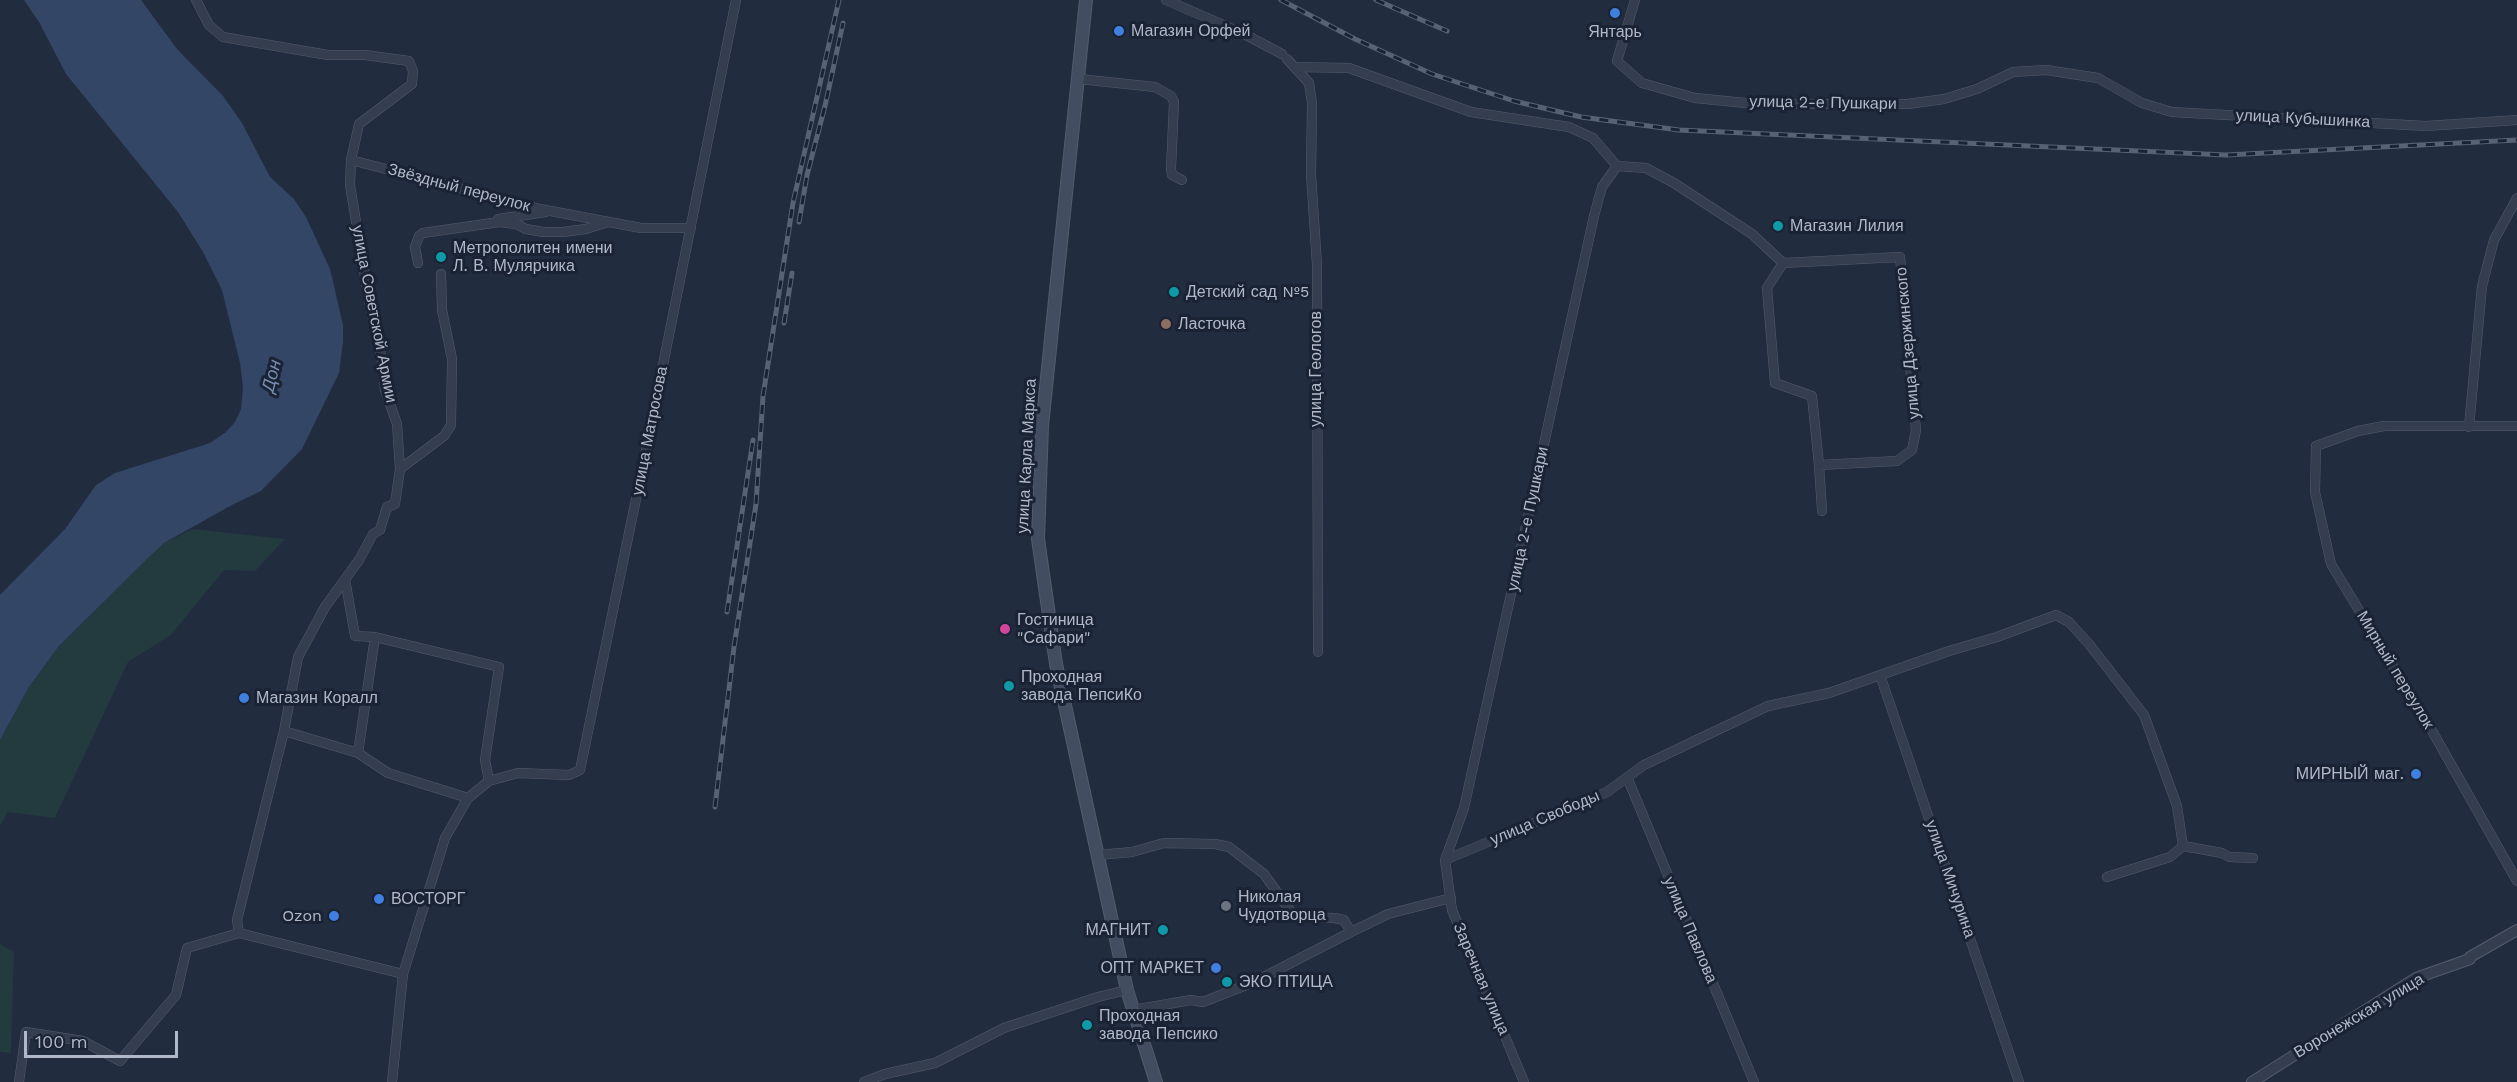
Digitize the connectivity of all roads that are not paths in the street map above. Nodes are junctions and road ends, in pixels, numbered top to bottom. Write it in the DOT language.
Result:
graph roads {
  1 [pos="196,0"];
  2 [pos="1086,0"];
  3 [pos="1166,0"];
  4 [pos="1635,0"];
  5 [pos="734,2"];
  6 [pos="1296,67"];
  7 [pos="2097,78"];
  8 [pos="1078,79"];
  9 [pos="2517,120"];
  10 [pos="351,160"];
  11 [pos="1617,166"];
  12 [pos="1182,180"];
  13 [pos="2517,198"];
  14 [pos="551,211"];
  15 [pos="493,222"];
  16 [pos="609,222"];
  17 [pos="691,228"];
  18 [pos="418,263"];
  19 [pos="1782,263"];
  20 [pos="441,274"];
  21 [pos="2517,426"];
  22 [pos="2469,427"];
  23 [pos="1819,465"];
  24 [pos="400,469"];
  25 [pos="1822,511"];
  26 [pos="345,579"];
  27 [pos="375,637"];
  28 [pos="1318,652"];
  29 [pos="1880,675"];
  30 [pos="284,731"];
  31 [pos="358,753"];
  32 [pos="1627,777"];
  33 [pos="489,781"];
  34 [pos="468,798"];
  35 [pos="2183,846"];
  36 [pos="1098,855"];
  37 [pos="2253,858"];
  38 [pos="1444,860"];
  39 [pos="2107,877"];
  40 [pos="2517,880"];
  41 [pos="1450,898"];
  42 [pos="2517,930"];
  43 [pos="1351,932"];
  44 [pos="239,933"];
  45 [pos="403,974"];
  46 [pos="1127,990"];
  47 [pos="1133,1010"];
  48 [pos="19,1082"];
  49 [pos="392,1082"];
  50 [pos="864,1082"];
  51 [pos="1156,1082"];
  52 [pos="1524,1082"];
  53 [pos="1754,1082"];
  54 [pos="2019,1082"];
  55 [pos="2252,1082"];
  1 -- 10 [label="street"];
  2 -- 8 [label="main road, улица Карла Маркса"];
  3 -- 6 [label="street, улица Геологов"];
  4 -- 7 [label="street, улица 2-е Пушкари"];
  5 -- 17 [label="street, улица Матросова"];
  6 -- 11 [label="street"];
  6 -- 28 [label="street, улица Геологов"];
  7 -- 9 [label="street, улица Кубышинка"];
  8 -- 12 [label="street"];
  8 -- 36 [label="main road, улица Карла Маркса"];
  10 -- 14 [label="street, Звёздный переулок"];
  10 -- 24 [label="street, улица Советской Армии"];
  11 -- 19 [label="street"];
  11 -- 38 [label="street, улица 2-е Пушкари"];
  13 -- 22 [label="street"];
  14 -- 15 [label="street"];
  14 -- 16 [label="street, Звёздный переулок"];
  15 -- 16 [label="street"];
  15 -- 18 [label="street"];
  16 -- 17 [label="street, Звёздный переулок"];
  17 -- 33 [label="street, улица Матросова"];
  19 -- 23 [label="street"];
  19 -- 23 [label="street, улица Дзержинского"];
  20 -- 24 [label="street"];
  21 -- 22 [label="street"];
  22 -- 40 [label="street, Мирный переулок"];
  23 -- 25 [label="street"];
  24 -- 26 [label="street, улица Советской Армии"];
  26 -- 27 [label="street"];
  26 -- 30 [label="street, улица Советской Армии"];
  27 -- 31 [label="street"];
  27 -- 33 [label="street"];
  29 -- 32 [label="street, улица Свободы"];
  29 -- 35 [label="street"];
  29 -- 54 [label="street, улица Мичурина"];
  30 -- 31 [label="street"];
  30 -- 44 [label="street, улица Советской Армии"];
  31 -- 34 [label="street"];
  32 -- 38 [label="street, улица Свободы"];
  32 -- 53 [label="street, улица Павлова"];
  33 -- 34 [label="street"];
  34 -- 45 [label="street"];
  35 -- 37 [label="street"];
  35 -- 39 [label="street"];
  36 -- 43 [label="street"];
  36 -- 46 [label="main road, улица Карла Маркса"];
  38 -- 41 [label="street, Заречная улица"];
  41 -- 43 [label="street"];
  41 -- 52 [label="street, Заречная улица"];
  42 -- 55 [label="street, Воронежская улица"];
  43 -- 47 [label="street"];
  44 -- 45 [label="street"];
  44 -- 48 [label="street"];
  45 -- 49 [label="street"];
  46 -- 47 [label="main road, улица Карла Маркса"];
  46 -- 50 [label="street"];
  47 -- 51 [label="main road, улица Карла Маркса"];
}
